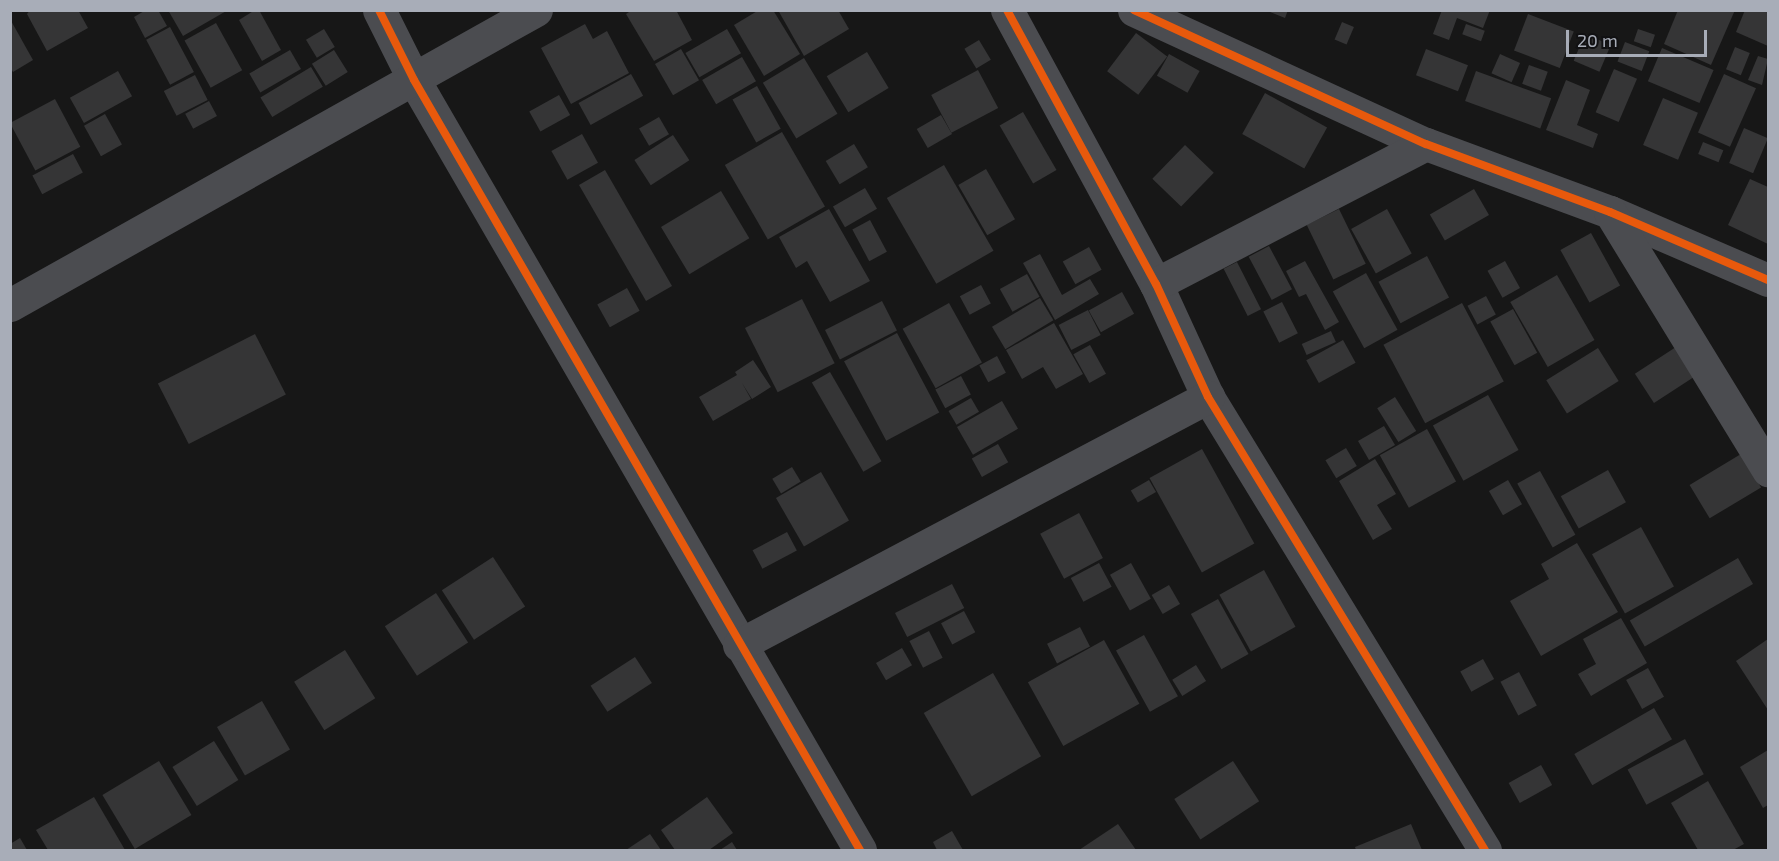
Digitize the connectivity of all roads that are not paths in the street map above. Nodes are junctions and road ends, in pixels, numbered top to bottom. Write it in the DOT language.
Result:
graph roads {
  1 [pos="379,10"];
  2 [pos="536,10"];
  3 [pos="1006,10"];
  4 [pos="1134,10"];
  5 [pos="414,80"];
  6 [pos="1426,144"];
  7 [pos="1610,212"];
  8 [pos="1768,280"];
  9 [pos="1156,284"];
  10 [pos="10,304"];
  11 [pos="1208,397"];
  12 [pos="1768,470"];
  13 [pos="739,645"];
  14 [pos="860,850"];
  15 [pos="1485,850"];
  1 -- 5 [label="street"];
  2 -- 5 [label="street"];
  3 -- 9 [label="street"];
  4 -- 6 [label="street"];
  5 -- 10 [label="street"];
  5 -- 13 [label="street"];
  6 -- 7 [label="street"];
  6 -- 9 [label="street"];
  7 -- 8 [label="street"];
  7 -- 12 [label="street"];
  9 -- 11 [label="street"];
  11 -- 13 [label="street"];
  11 -- 15 [label="street"];
  13 -- 14 [label="street"];
}
